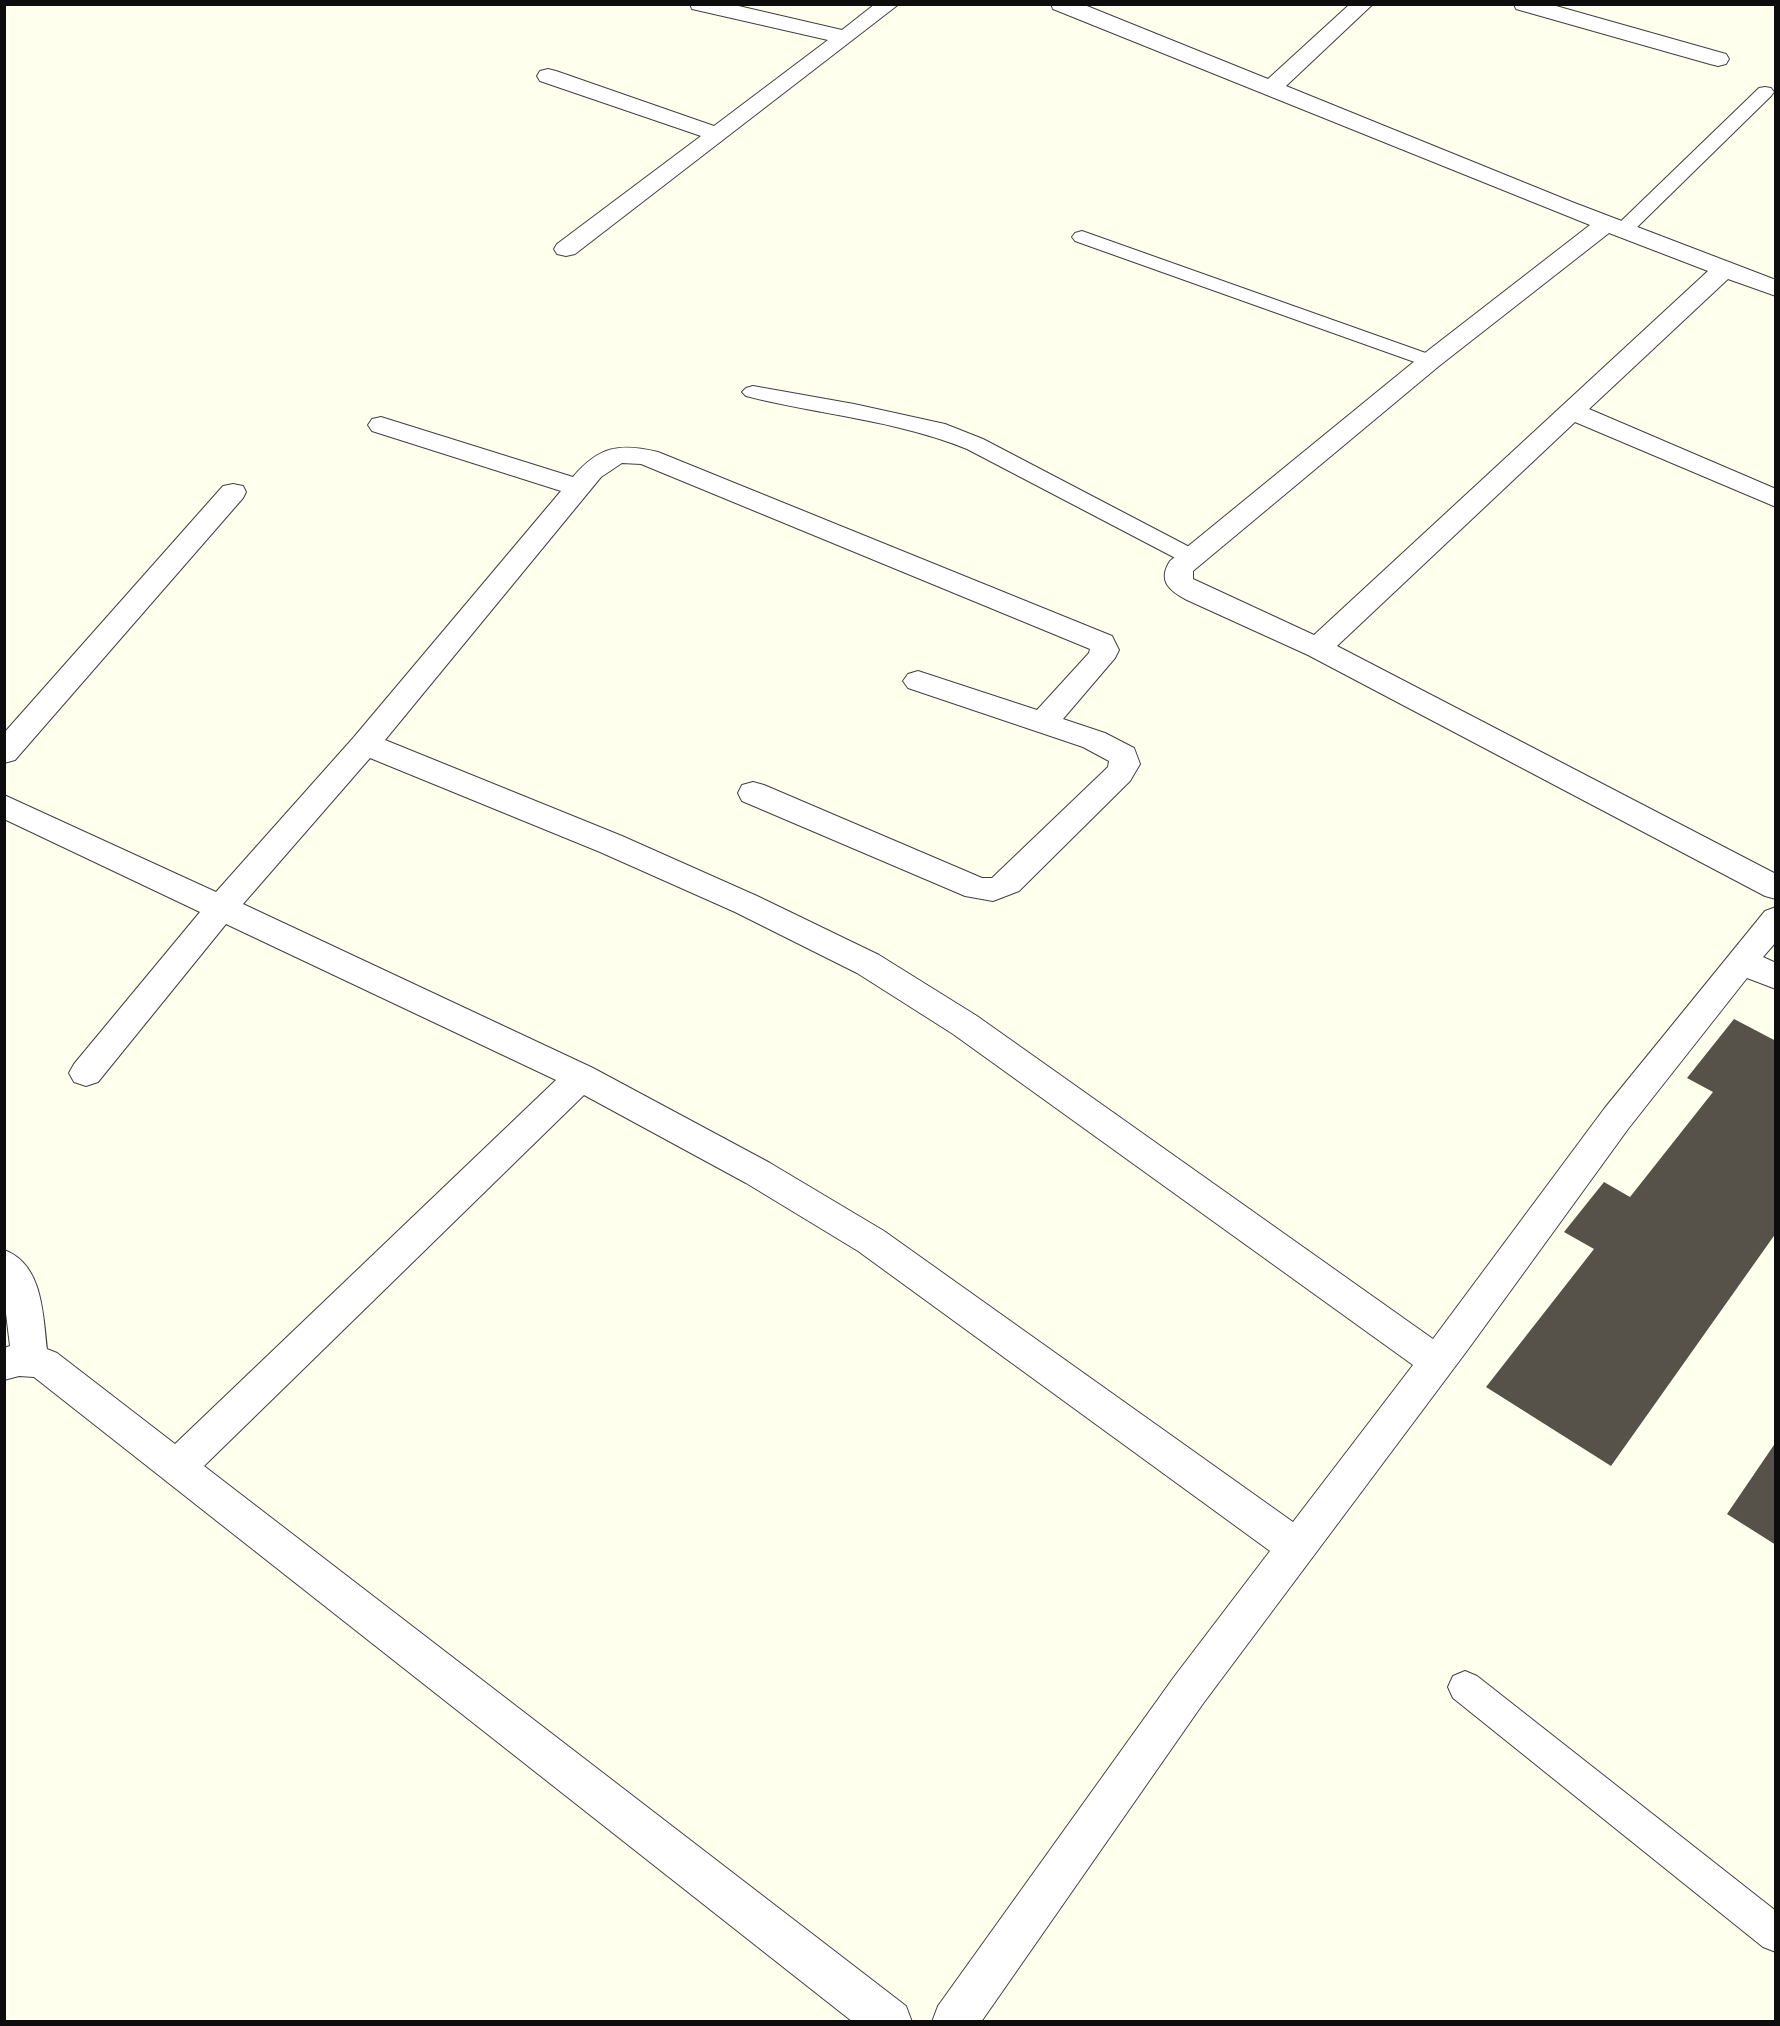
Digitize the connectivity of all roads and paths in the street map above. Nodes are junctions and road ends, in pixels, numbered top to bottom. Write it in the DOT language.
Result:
graph roads {
  1 [pos="700,4"];
  2 [pos="888,4"];
  3 [pos="1061,4"];
  4 [pos="1363,4"];
  5 [pos="1524,4"];
  6 [pos="846,37"];
  7 [pos="1718,59"];
  8 [pos="548,76"];
  9 [pos="1271,88"];
  10 [pos="1765,92"];
  11 [pos="717,134"];
  12 [pos="1614,227"];
  13 [pos="1082,237"];
  14 [pos="566,249"];
  15 [pos="1724,269"];
  16 [pos="1776,289"];
  17 [pos="1430,361"];
  18 [pos="753,392"];
  19 [pos="1572,411"];
  20 [pos="381,426"];
  21 [pos="578,487"];
  22 [pos="233,492"];
  23 [pos="1776,499"];
  24 [pos="1191,557"];
  25 [pos="1318,648"];
  26 [pos="918,681"];
  27 [pos="1043,723"];
  28 [pos="365,744"];
  29 [pos="4,753"];
  30 [pos="753,793"];
  31 [pos="4,806"];
  32 [pos="1776,888"];
  33 [pos="221,908"];
  34 [pos="1776,920"];
  35 [pos="1742,961"];
  36 [pos="1776,977"];
  37 [pos="86,1073"];
  38 [pos="581,1077"];
  39 [pos="4,1265"];
  40 [pos="1436,1361"];
  41 [pos="17,1362"];
  42 [pos="177,1467"];
  43 [pos="1296,1547"];
  44 [pos="1465,1687"];
  45 [pos="1776,1934"];
  46 [pos="890,2022"];
  47 [pos="954,2022"];
  1 -- 6 [label="street"];
  2 -- 6 [label="street"];
  3 -- 9 [label="street"];
  4 -- 9 [label="street"];
  5 -- 7 [label="street"];
  6 -- 11 [label="street"];
  8 -- 11 [label="street"];
  9 -- 12 [label="street"];
  10 -- 12 [label="lane"];
  11 -- 14 [label="street"];
  12 -- 15 [label="street"];
  12 -- 17 [label="street"];
  13 -- 17 [label="lane"];
  15 -- 16 [label="street"];
  15 -- 19 [label="street"];
  17 -- 24 [label="street"];
  18 -- 24 [label="lane"];
  19 -- 23 [label="street"];
  19 -- 25 [label="street"];
  20 -- 21 [label="street"];
  21 -- 27 [label="street"];
  21 -- 28 [label="street"];
  22 -- 29 [label="street"];
  24 -- 25 [label="street"];
  25 -- 32 [label="street"];
  26 -- 27 [label="street"];
  27 -- 30 [label="street"];
  28 -- 33 [label="street"];
  28 -- 40 [label="street"];
  31 -- 33 [label="street"];
  33 -- 37 [label="street"];
  33 -- 38 [label="street"];
  34 -- 35 [label="street"];
  35 -- 36 [label="street"];
  35 -- 40 [label="street"];
  38 -- 42 [label="street"];
  38 -- 43 [label="street"];
  39 -- 41 [label="street"];
  40 -- 43 [label="street"];
  41 -- 42 [label="street"];
  42 -- 46 [label="street"];
  43 -- 47 [label="street"];
  44 -- 45 [label="lane"];
}
